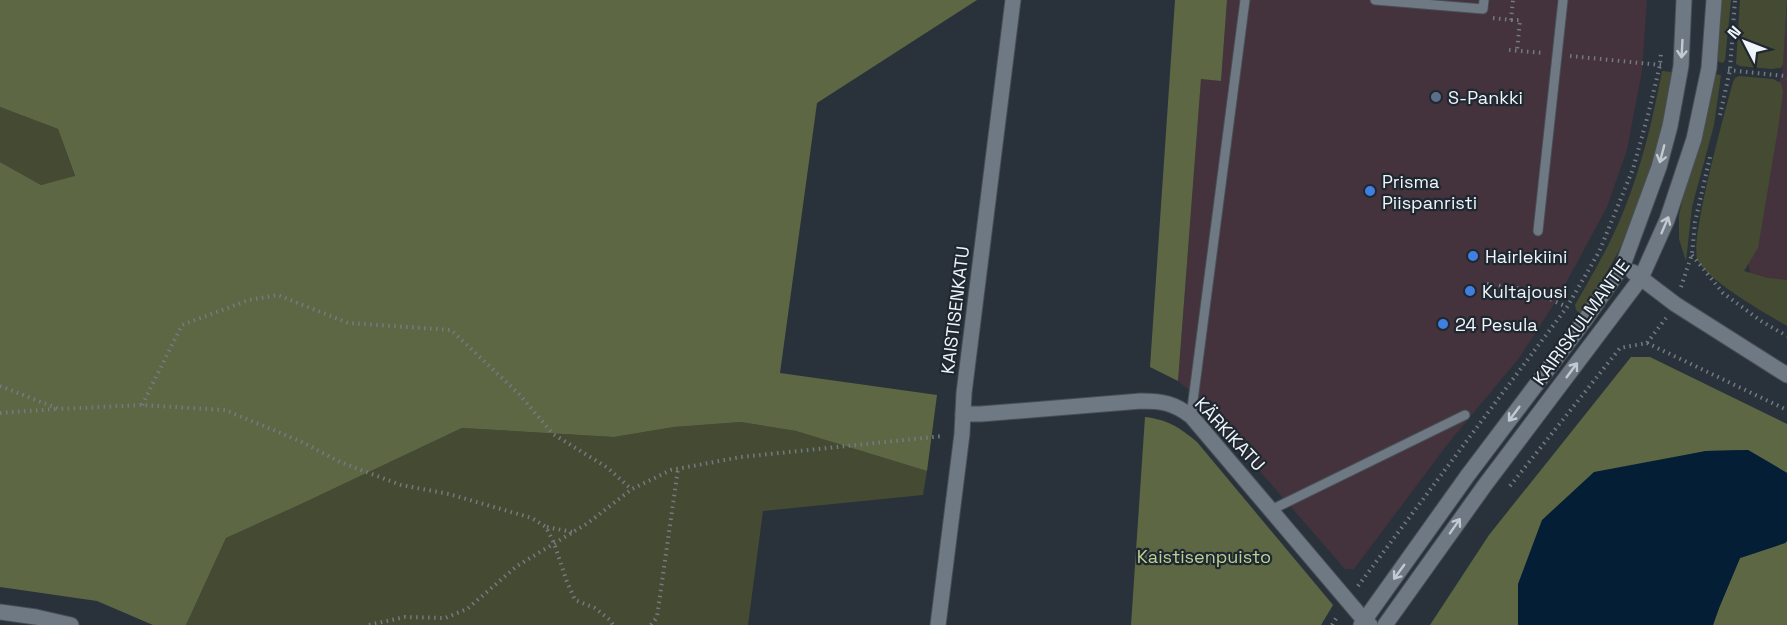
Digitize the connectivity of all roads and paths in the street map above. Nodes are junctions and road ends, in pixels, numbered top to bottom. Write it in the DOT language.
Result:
graph roads {
  1 [pos="1013,0"];
  2 [pos="1245,0"];
  3 [pos="1375,0"];
  4 [pos="1484,0"];
  5 [pos="1513,0"];
  6 [pos="1563,0"];
  7 [pos="1684,0"];
  8 [pos="1713,0"];
  9 [pos="1511,20"];
  10 [pos="1489,25"];
  11 [pos="1661,45"];
  12 [pos="1509,50"];
  13 [pos="1517,51"];
  14 [pos="1557,55"];
  15 [pos="1660,65"];
  16 [pos="1730,70"];
  17 [pos="1786,77"];
  18 [pos="1539,231"];
  19 [pos="1692,254"];
  20 [pos="1623,265"];
  21 [pos="1641,278"];
  22 [pos="1487,284"];
  23 [pos="1530,290"];
  24 [pos="1787,336"];
  25 [pos="1647,343"];
  26 [pos="1787,375"];
  27 [pos="0,386"];
  28 [pos="142,405"];
  29 [pos="59,409"];
  30 [pos="1787,410"];
  31 [pos="0,413"];
  32 [pos="963,414"];
  33 [pos="1465,415"];
  34 [pos="1191,416"];
  35 [pos="962,434"];
  36 [pos="678,469"];
  37 [pos="632,489"];
  38 [pos="1271,510"];
  39 [pos="546,527"];
  40 [pos="572,532"];
  41 [pos="554,543"];
  42 [pos="1347,600"];
  43 [pos="0,612"];
  44 [pos="1365,624"];
  45 [pos="71,625"];
  46 [pos="369,625"];
  47 [pos="613,625"];
  48 [pos="651,625"];
  49 [pos="938,625"];
  50 [pos="1332,625"];
  51 [pos="1385,625"];
  1 -- 32 [label="street, KAISTISENKATU"];
  2 -- 34 [label="lane"];
  3 -- 4 [label="lane"];
  5 -- 9 [label="path"];
  6 -- 14 [label="lane"];
  7 -- 20 [label="street, KAIRISKULMANTIE, one-way"];
  21 -- 8 [label="street, KAIRISKULMANTIE, one-way"];
  9 -- 10 [label="path"];
  9 -- 13 [label="path"];
  11 -- 15 [label="path"];
  12 -- 13 [label="path"];
  13 -- 14 [label="path"];
  14 -- 15 [label="path"];
  14 -- 18 [label="lane"];
  15 -- 42 [label="path"];
  16 -- 17 [label="path"];
  19 -- 24 [label="path"];
  20 -- 21 [label="street"];
  20 -- 44 [label="street, KAIRISKULMANTIE, one-way"];
  21 -- 26 [label="street"];
  51 -- 21 [label="street, KAIRISKULMANTIE, one-way"];
  22 -- 23 [label="path"];
  25 -- 30 [label="path"];
  27 -- 29 [label="path"];
  28 -- 29 [label="path"];
  28 -- 37 [label="path"];
  28 -- 39 [label="path"];
  29 -- 31 [label="path"];
  32 -- 34 [label="street, KÄRKIKATU"];
  32 -- 35 [label="street, KAISTISENKATU"];
  33 -- 38 [label="lane"];
  34 -- 38 [label="street, KÄRKIKATU"];
  35 -- 36 [label="path"];
  35 -- 49 [label="street, KAISTISENKATU"];
  36 -- 37 [label="path"];
  36 -- 48 [label="path"];
  37 -- 40 [label="path"];
  38 -- 42 [label="street, KÄRKIKATU"];
  39 -- 40 [label="path"];
  39 -- 41 [label="path"];
  40 -- 41 [label="path"];
  41 -- 46 [label="path"];
  41 -- 47 [label="path"];
  42 -- 44 [label="street, KÄRKIKATU"];
  42 -- 50 [label="path"];
  43 -- 45 [label="street"];
}
